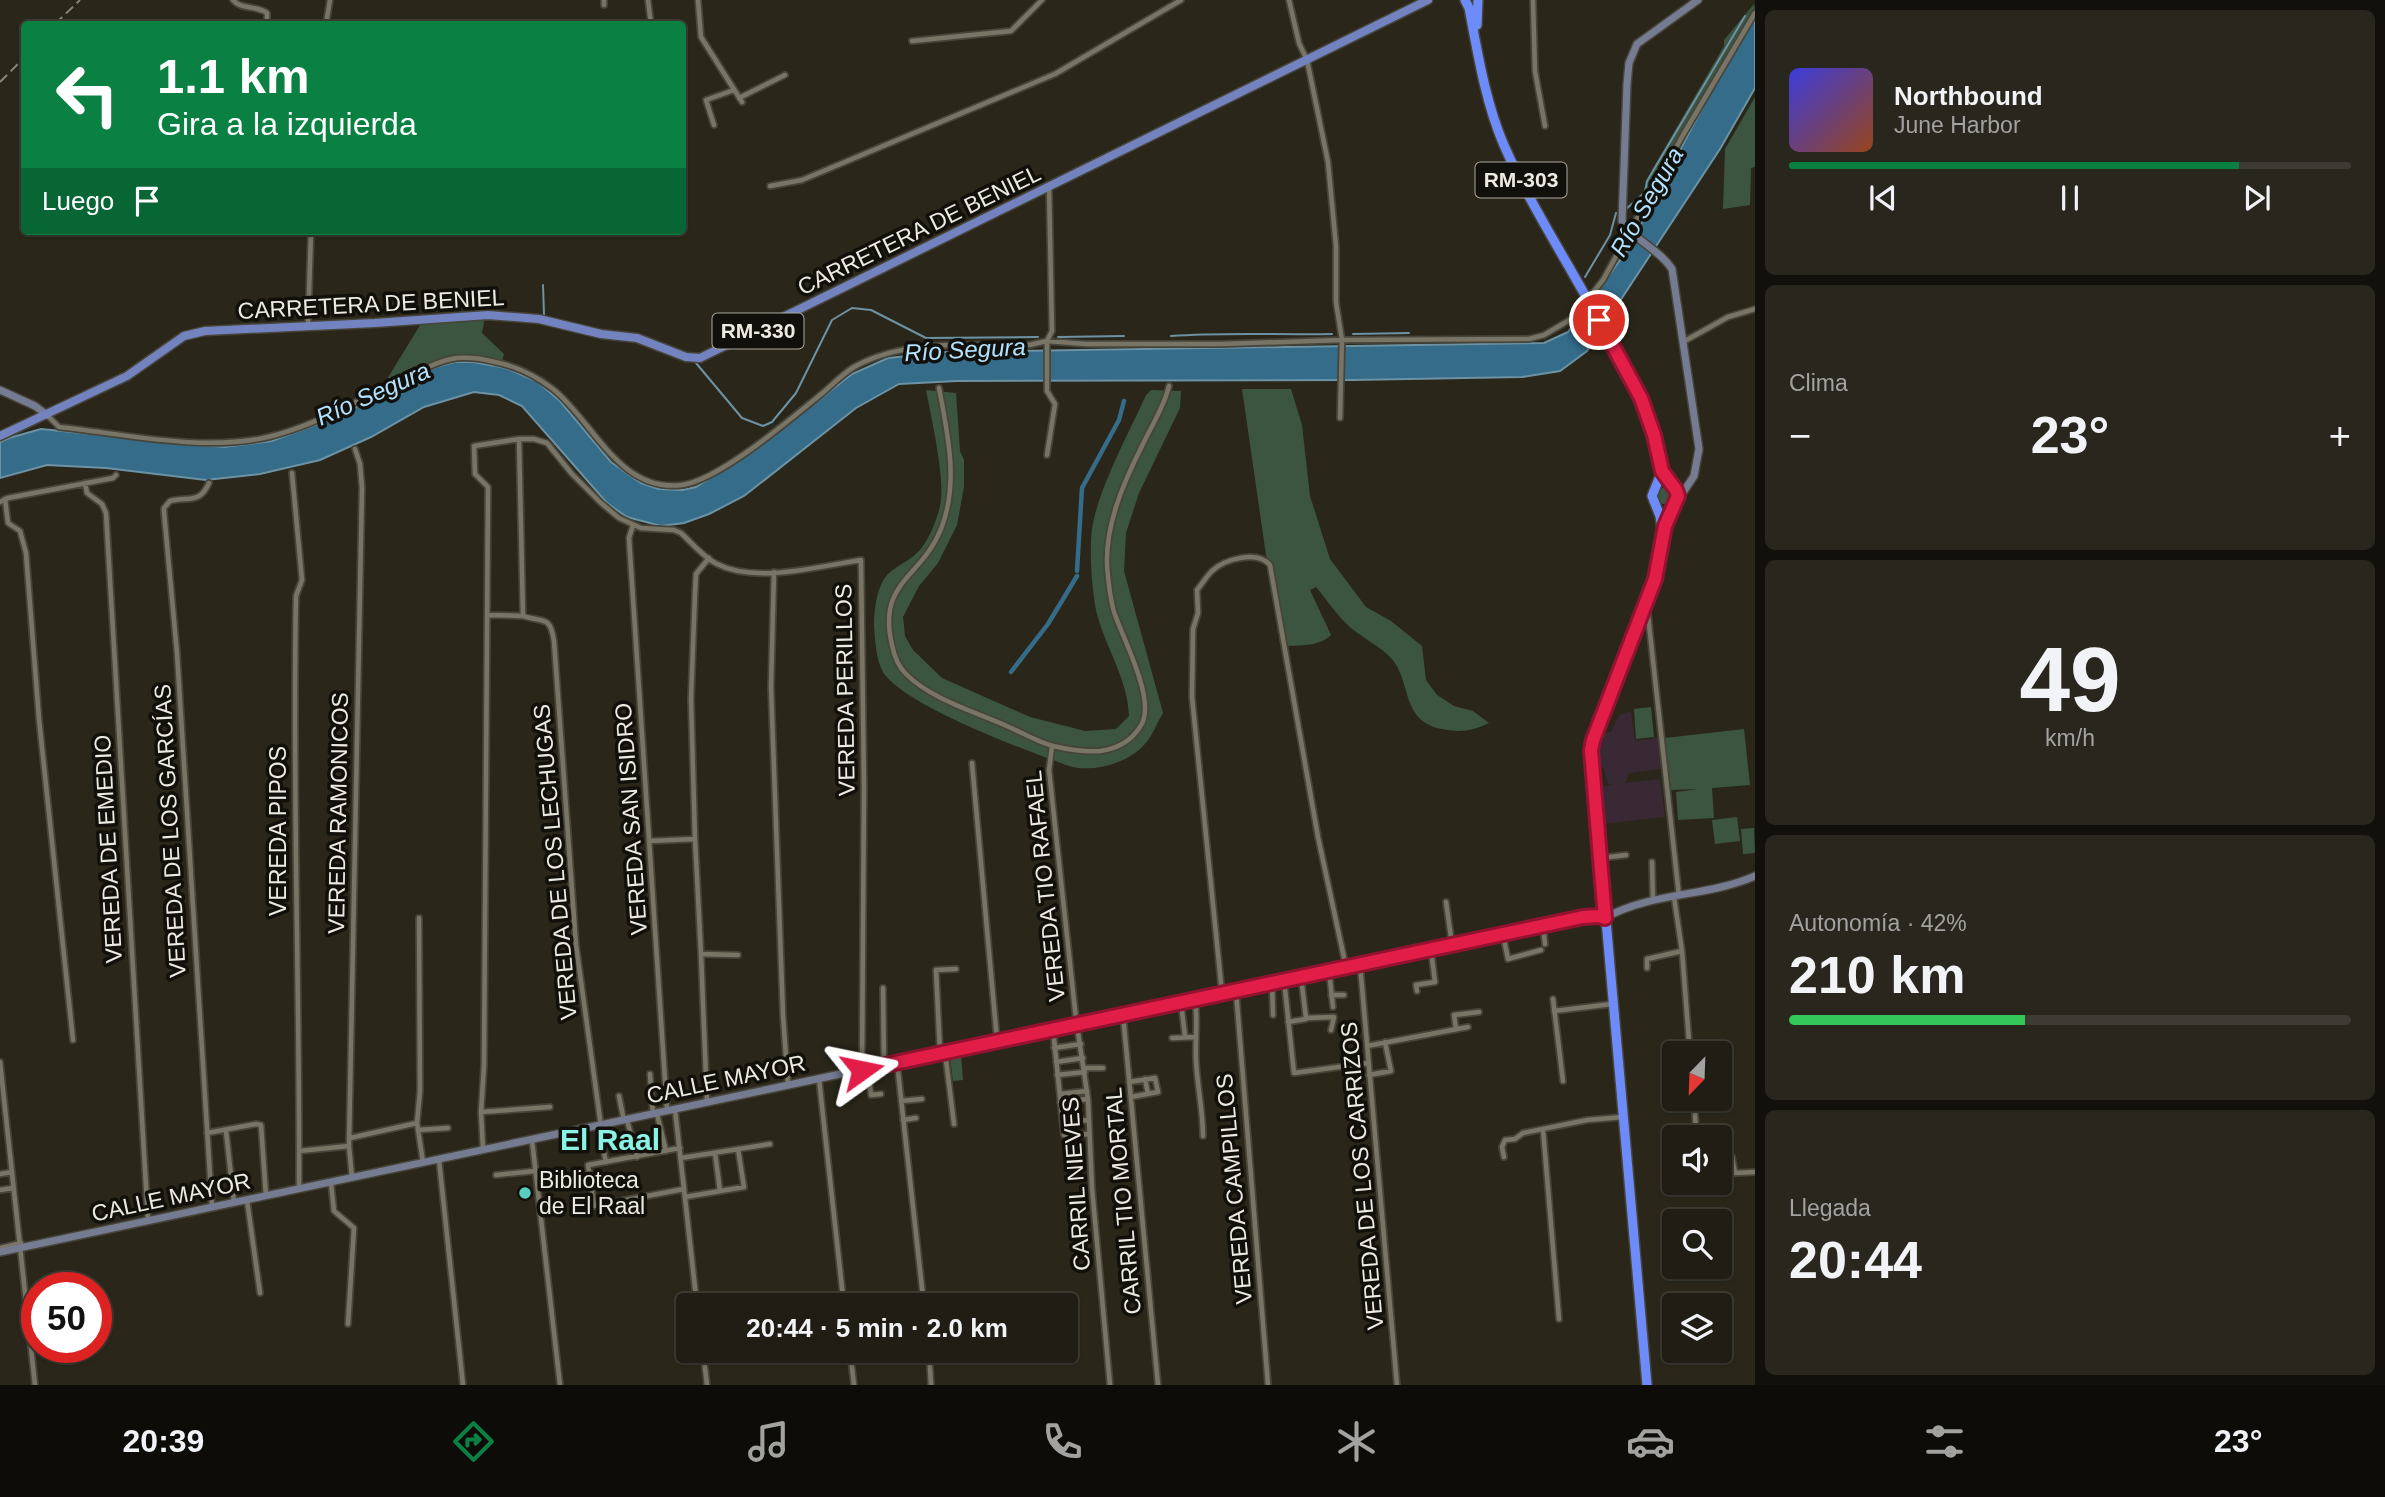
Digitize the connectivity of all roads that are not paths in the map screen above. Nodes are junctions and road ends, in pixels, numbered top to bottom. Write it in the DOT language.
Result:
graph roads {
  1 [pos="233,0"];
  2 [pos="330,0"];
  3 [pos="648,0"];
  4 [pos="698,0"];
  5 [pos="1042,0"];
  6 [pos="1181,0"];
  7 [pos="1289,0"];
  8 [pos="1428,0"];
  9 [pos="1465,0"];
  10 [pos="1475,0"];
  11 [pos="1532,0"];
  12 [pos="1698,0"];
  13 [pos="1755,13"];
  14 [pos="267,21"];
  15 [pos="326,21"];
  16 [pos="651,21"];
  17 [pos="912,41"];
  18 [pos="1478,55"];
  19 [pos="1307,60"];
  20 [pos="785,75"];
  21 [pos="734,90"];
  22 [pos="714,125"];
  23 [pos="1545,126"];
  24 [pos="770,186"];
  25 [pos="1049,186"];
  26 [pos="1631,232"];
  27 [pos="311,235"];
  28 [pos="1755,309"];
  29 [pos="308,326"];
  30 [pos="1342,340"];
  31 [pos="1047,341"];
  32 [pos="1683,342"];
  33 [pos="1169,386"];
  34 [pos="939,388"];
  35 [pos="0,390"];
  36 [pos="47,415"];
  37 [pos="1340,418"];
  38 [pos="0,436"];
  39 [pos="519,439"];
  40 [pos="355,449"];
  41 [pos="1047,455"];
  42 [pos="1662,471"];
  43 [pos="292,473"];
  44 [pos="116,475"];
  45 [pos="85,483"];
  46 [pos="209,483"];
  47 [pos="1657,486"];
  48 [pos="1672,486"];
  49 [pos="1688,488"];
  50 [pos="3,500"];
  51 [pos="1678,500"];
  52 [pos="1656,506"];
  53 [pos="1671,508"];
  54 [pos="633,525"];
  55 [pos="1662,539"];
  56 [pos="709,558"];
  57 [pos="774,572"];
  58 [pos="1646,602"];
  59 [pos="489,615"];
  60 [pos="523,616"];
  61 [pos="1052,746"];
  62 [pos="972,763"];
  63 [pos="695,839"];
  64 [pos="649,841"];
  65 [pos="1626,855"];
  66 [pos="1600,858"];
  67 [pos="1652,862"];
  68 [pos="1755,877"];
  69 [pos="1677,897"];
  70 [pos="1653,901"];
  71 [pos="1446,902"];
  72 [pos="1604,911"];
  73 [pos="419,918"];
  74 [pos="1542,925"];
  75 [pos="1503,934"];
  76 [pos="1452,944"];
  77 [pos="1545,944"];
  78 [pos="1431,949"];
  79 [pos="1541,950"];
  80 [pos="1682,951"];
  81 [pos="701,954"];
  82 [pos="738,955"];
  83 [pos="1360,964"];
  84 [pos="1346,967"];
  85 [pos="956,968"];
  86 [pos="1647,968"];
  87 [pos="1329,971"];
  88 [pos="1301,977"];
  89 [pos="1284,980"];
  90 [pos="1272,983"];
  91 [pos="883,988"];
  92 [pos="1236,990"];
  93 [pos="1417,991"];
  94 [pos="1222,993"];
  95 [pos="1331,995"];
  96 [pos="1345,995"];
  97 [pos="1195,999"];
  98 [pos="1553,999"];
  99 [pos="1181,1002"];
  100 [pos="1613,1004"];
  101 [pos="1333,1007"];
  102 [pos="1554,1011"];
  103 [pos="1479,1012"];
  104 [pos="1123,1014"];
  105 [pos="1273,1015"];
  106 [pos="1306,1018"];
  107 [pos="1288,1022"];
  108 [pos="1077,1024"];
  109 [pos="1468,1027"];
  110 [pos="1052,1029"];
  111 [pos="1456,1029"];
  112 [pos="1331,1030"];
  113 [pos="1185,1037"];
  114 [pos="1196,1037"];
  115 [pos="1172,1038"];
  116 [pos="72,1040"];
  117 [pos="997,1041"];
  118 [pos="1689,1041"];
  119 [pos="1385,1042"];
  120 [pos="1081,1044"];
  121 [pos="1367,1045"];
  122 [pos="1054,1048"];
  123 [pos="942,1053"];
  124 [pos="1083,1058"];
  125 [pos="0,1062"];
  126 [pos="897,1062"];
  127 [pos="1056,1062"];
  128 [pos="1368,1063"];
  129 [pos="884,1065"];
  130 [pos="1103,1068"];
  131 [pos="865,1069"];
  132 [pos="1085,1070"];
  133 [pos="650,1074"];
  134 [pos="1369,1074"];
  135 [pos="1057,1075"];
  136 [pos="819,1079"];
  137 [pos="1145,1079"];
  138 [pos="1563,1080"];
  139 [pos="1129,1082"];
  140 [pos="788,1086"];
  141 [pos="1087,1091"];
  142 [pos="881,1094"];
  143 [pos="1060,1094"];
  144 [pos="1148,1094"];
  145 [pos="619,1096"];
  146 [pos="1131,1097"];
  147 [pos="922,1099"];
  148 [pos="1088,1100"];
  149 [pos="901,1101"];
  150 [pos="1060,1102"];
  151 [pos="708,1103"];
  152 [pos="550,1107"];
  153 [pos="671,1111"];
  154 [pos="481,1112"];
  155 [pos="655,1114"];
  156 [pos="1623,1117"];
  157 [pos="916,1118"];
  158 [pos="903,1120"];
  159 [pos="1088,1120"];
  160 [pos="625,1121"];
  161 [pos="417,1123"];
  162 [pos="1063,1123"];
  163 [pos="954,1124"];
  164 [pos="600,1126"];
  165 [pos="448,1128"];
  166 [pos="1543,1129"];
  167 [pos="418,1130"];
  168 [pos="226,1131"];
  169 [pos="207,1133"];
  170 [pos="1089,1134"];
  171 [pos="1203,1136"];
  172 [pos="350,1138"];
  173 [pos="532,1140"];
  174 [pos="770,1144"];
  175 [pos="349,1146"];
  176 [pos="680,1148"];
  177 [pos="738,1149"];
  178 [pos="299,1151"];
  179 [pos="483,1151"];
  180 [pos="666,1151"];
  181 [pos="715,1153"];
  182 [pos="637,1157"];
  183 [pos="1504,1157"];
  184 [pos="1732,1157"];
  185 [pos="681,1158"];
  186 [pos="439,1160"];
  187 [pos="606,1162"];
  188 [pos="423,1163"];
  189 [pos="535,1171"];
  190 [pos="12,1172"];
  191 [pos="1755,1172"];
  192 [pos="1732,1173"];
  193 [pos="1735,1173"];
  194 [pos="0,1174"];
  195 [pos="496,1175"];
  196 [pos="352,1178"];
  197 [pos="331,1183"];
  198 [pos="13,1188"];
  199 [pos="684,1189"];
  200 [pos="0,1190"];
  201 [pos="299,1190"];
  202 [pos="720,1191"];
  203 [pos="266,1196"];
  204 [pos="685,1197"];
  205 [pos="247,1200"];
  206 [pos="234,1203"];
  207 [pos="212,1208"];
  208 [pos="148,1221"];
  209 [pos="21,1245"];
  210 [pos="0,1250"];
  211 [pos="260,1293"];
  212 [pos="696,1293"];
  213 [pos="842,1293"];
  214 [pos="923,1293"];
  215 [pos="1559,1319"];
  216 [pos="348,1324"];
  217 [pos="704,1363"];
  218 [pos="851,1363"];
  219 [pos="930,1363"];
  220 [pos="35,1385"];
  221 [pos="463,1385"];
  222 [pos="560,1385"];
  223 [pos="707,1385"];
  224 [pos="854,1385"];
  225 [pos="931,1385"];
  226 [pos="1110,1385"];
  227 [pos="1158,1385"];
  228 [pos="1268,1385"];
  229 [pos="1397,1385"];
  230 [pos="1647,1385"];
  1 -- 14 [label="street"];
  2 -- 15 [label="street"];
  3 -- 16 [label="street"];
  4 -- 21 [label="street"];
  5 -- 17 [label="street"];
  6 -- 24 [label="street"];
  7 -- 19 [label="street"];
  8 -- 19 [label="main road, CARRETERA DE BENIEL / RM-330"];
  9 -- 18 [label="highway"];
  10 -- 18 [label="highway"];
  11 -- 23 [label="street"];
  12 -- 26 [label="main road"];
  13 -- 26 [label="street"];
  18 -- 42 [label="highway, RM-303, bridge"];
  19 -- 25 [label="main road, CARRETERA DE BENIEL / RM-330"];
  19 -- 30 [label="street"];
  20 -- 21 [label="street"];
  21 -- 22 [label="street"];
  25 -- 29 [label="main road, CARRETERA DE BENIEL / RM-330"];
  25 -- 31 [label="street"];
  26 -- 30 [label="street"];
  26 -- 32 [label="main road"];
  27 -- 29 [label="street"];
  28 -- 32 [label="street"];
  29 -- 36 [label="main road, CARRETERA DE BENIEL / RM-330"];
  30 -- 31 [label="street"];
  30 -- 37 [label="street"];
  31 -- 36 [label="street"];
  31 -- 41 [label="street"];
  32 -- 49 [label="main road"];
  33 -- 61 [label="street"];
  34 -- 61 [label="street"];
  35 -- 36 [label="main road"];
  36 -- 38 [label="main road, RM-330"];
  39 -- 54 [label="street, VEREDA PERILLOS"];
  39 -- 59 [label="street"];
  39 -- 60 [label="street"];
  40 -- 172 [label="street, VEREDA RAMONICOS"];
  42 -- 47 [label="highway"];
  42 -- 48 [label="highway, RM-303"];
  43 -- 178 [label="street, VEREDA PIPOS"];
  44 -- 45 [label="street"];
  45 -- 50 [label="street"];
  45 -- 208 [label="street, VEREDA DE EMEDIO"];
  46 -- 169 [label="street, VEREDA DE LOS GARCÍAS"];
  47 -- 48 [label="highway"];
  47 -- 52 [label="highway"];
  48 -- 49 [label="main road"];
  48 -- 51 [label="highway, RM-303"];
  49 -- 51 [label="main road"];
  50 -- 116 [label="street"];
  51 -- 53 [label="highway"];
  52 -- 53 [label="highway"];
  52 -- 55 [label="highway"];
  53 -- 55 [label="highway"];
  54 -- 56 [label="street, VEREDA PERILLOS"];
  54 -- 64 [label="street, VEREDA SAN ISIDRO"];
  55 -- 58 [label="highway"];
  56 -- 57 [label="street, VEREDA PERILLOS"];
  56 -- 63 [label="street"];
  57 -- 131 [label="street, VEREDA PERILLOS"];
  57 -- 140 [label="street"];
  58 -- 66 [label="highway"];
  58 -- 69 [label="street"];
  59 -- 60 [label="street"];
  59 -- 154 [label="street"];
  60 -- 164 [label="street, VEREDA DE LOS LECHUGAS"];
  61 -- 108 [label="street, VEREDA TIO RAFAEL"];
  62 -- 117 [label="street"];
  63 -- 64 [label="street"];
  63 -- 81 [label="street"];
  64 -- 153 [label="street, VEREDA SAN ISIDRO"];
  65 -- 66 [label="street"];
  66 -- 72 [label="highway"];
  67 -- 70 [label="street"];
  68 -- 69 [label="main road, CALLE MAYOR"];
  69 -- 70 [label="main road, CALLE MAYOR"];
  69 -- 80 [label="street"];
  70 -- 72 [label="main road, CALLE MAYOR"];
  71 -- 76 [label="street"];
  72 -- 74 [label="main road, CALLE MAYOR"];
  72 -- 100 [label="highway"];
  73 -- 161 [label="street"];
  74 -- 75 [label="main road, CALLE MAYOR"];
  74 -- 77 [label="street"];
  75 -- 76 [label="main road, CALLE MAYOR"];
  75 -- 79 [label="street"];
  76 -- 78 [label="main road, CALLE MAYOR"];
  78 -- 83 [label="main road, CALLE MAYOR"];
  78 -- 93 [label="street"];
  80 -- 86 [label="street"];
  80 -- 118 [label="street"];
  81 -- 82 [label="street"];
  81 -- 151 [label="street"];
  83 -- 84 [label="main road, CALLE MAYOR"];
  83 -- 121 [label="street, VEREDA DE LOS CARRIZOS"];
  84 -- 87 [label="main road, CALLE MAYOR"];
  84 -- 94 [label="street"];
  85 -- 123 [label="street"];
  87 -- 88 [label="main road, CALLE MAYOR"];
  87 -- 95 [label="street"];
  88 -- 89 [label="main road, CALLE MAYOR"];
  88 -- 106 [label="street"];
  89 -- 90 [label="main road, CALLE MAYOR"];
  89 -- 107 [label="street"];
  90 -- 92 [label="main road, CALLE MAYOR"];
  90 -- 105 [label="street"];
  91 -- 129 [label="street"];
  92 -- 94 [label="main road, CALLE MAYOR"];
  92 -- 228 [label="street, VEREDA CAMPILLOS"];
  94 -- 97 [label="main road, CALLE MAYOR"];
  95 -- 96 [label="street"];
  95 -- 101 [label="street"];
  97 -- 99 [label="main road, CALLE MAYOR"];
  97 -- 114 [label="street"];
  98 -- 102 [label="street"];
  99 -- 104 [label="main road, CALLE MAYOR"];
  99 -- 113 [label="street"];
  100 -- 102 [label="street"];
  100 -- 156 [label="highway"];
  102 -- 138 [label="street"];
  103 -- 111 [label="street"];
  104 -- 108 [label="main road, CALLE MAYOR"];
  104 -- 139 [label="street, CARRIL TIO MORTAL"];
  106 -- 107 [label="street"];
  106 -- 112 [label="street"];
  107 -- 128 [label="street"];
  108 -- 110 [label="main road, CALLE MAYOR"];
  108 -- 120 [label="street, CARRIL NIEVES"];
  109 -- 111 [label="street"];
  110 -- 117 [label="main road, CALLE MAYOR"];
  110 -- 122 [label="street"];
  111 -- 119 [label="street"];
  113 -- 114 [label="street"];
  113 -- 115 [label="street"];
  114 -- 171 [label="street"];
  117 -- 123 [label="main road, CALLE MAYOR"];
  119 -- 121 [label="street"];
  119 -- 134 [label="street"];
  120 -- 122 [label="street"];
  120 -- 124 [label="street, CARRIL NIEVES"];
  121 -- 128 [label="street, VEREDA DE LOS CARRIZOS"];
  122 -- 127 [label="street"];
  123 -- 126 [label="main road, CALLE MAYOR"];
  123 -- 163 [label="street"];
  124 -- 127 [label="street"];
  124 -- 132 [label="street, CARRIL NIEVES"];
  125 -- 190 [label="street"];
  126 -- 129 [label="main road, CALLE MAYOR"];
  126 -- 149 [label="street"];
  127 -- 135 [label="street"];
  128 -- 134 [label="street, VEREDA DE LOS CARRIZOS"];
  129 -- 131 [label="main road, CALLE MAYOR"];
  130 -- 132 [label="street"];
  131 -- 136 [label="main road, CALLE MAYOR"];
  131 -- 142 [label="street"];
  132 -- 135 [label="street"];
  132 -- 141 [label="street, CARRIL NIEVES"];
  133 -- 155 [label="street"];
  134 -- 229 [label="street, VEREDA DE LOS CARRIZOS"];
  135 -- 143 [label="street"];
  136 -- 140 [label="main road, CALLE MAYOR"];
  136 -- 213 [label="street"];
  137 -- 139 [label="street"];
  137 -- 144 [label="street"];
  137 -- 144 [label="street"];
  139 -- 146 [label="street, CARRIL TIO MORTAL"];
  140 -- 151 [label="main road, CALLE MAYOR"];
  141 -- 143 [label="street"];
  141 -- 148 [label="street, CARRIL NIEVES"];
  143 -- 150 [label="street"];
  144 -- 146 [label="street"];
  145 -- 160 [label="street"];
  146 -- 227 [label="street, CARRIL TIO MORTAL"];
  147 -- 149 [label="street"];
  148 -- 150 [label="street"];
  148 -- 159 [label="street, CARRIL NIEVES"];
  149 -- 158 [label="street"];
  150 -- 162 [label="street"];
  151 -- 153 [label="main road, CALLE MAYOR"];
  152 -- 154 [label="street"];
  153 -- 155 [label="main road, CALLE MAYOR"];
  153 -- 176 [label="street, VEREDA SAN ISIDRO"];
  154 -- 179 [label="street"];
  155 -- 160 [label="main road, CALLE MAYOR"];
  155 -- 180 [label="street"];
  156 -- 166 [label="street"];
  156 -- 230 [label="highway"];
  157 -- 158 [label="street"];
  158 -- 214 [label="street"];
  159 -- 162 [label="street"];
  159 -- 170 [label="street, CARRIL NIEVES"];
  160 -- 164 [label="main road, CALLE MAYOR"];
  160 -- 182 [label="street"];
  161 -- 167 [label="street"];
  161 -- 172 [label="street"];
  162 -- 170 [label="street"];
  164 -- 173 [label="main road, CALLE MAYOR"];
  164 -- 187 [label="street"];
  165 -- 167 [label="street"];
  166 -- 183 [label="street"];
  166 -- 215 [label="street"];
  167 -- 188 [label="street"];
  168 -- 169 [label="street"];
  168 -- 203 [label="street"];
  168 -- 206 [label="street"];
  169 -- 207 [label="street, VEREDA DE LOS GARCÍAS"];
  170 -- 226 [label="street, CARRIL NIEVES"];
  172 -- 175 [label="street, VEREDA RAMONICOS"];
  173 -- 179 [label="main road, CALLE MAYOR"];
  173 -- 189 [label="street"];
  174 -- 177 [label="street"];
  175 -- 178 [label="street"];
  175 -- 196 [label="street, VEREDA RAMONICOS"];
  176 -- 180 [label="street"];
  176 -- 185 [label="street, VEREDA SAN ISIDRO"];
  177 -- 181 [label="street"];
  177 -- 202 [label="street"];
  178 -- 201 [label="street, VEREDA PIPOS"];
  179 -- 186 [label="main road, CALLE MAYOR"];
  180 -- 182 [label="street"];
  181 -- 185 [label="street"];
  181 -- 202 [label="street"];
  182 -- 187 [label="street"];
  184 -- 193 [label="street"];
  185 -- 199 [label="street, VEREDA SAN ISIDRO"];
  186 -- 188 [label="main road, CALLE MAYOR"];
  186 -- 221 [label="street"];
  187 -- 199 [label="street"];
  188 -- 196 [label="main road, CALLE MAYOR"];
  189 -- 195 [label="street"];
  189 -- 222 [label="street"];
  190 -- 194 [label="street"];
  190 -- 198 [label="street"];
  191 -- 193 [label="street"];
  192 -- 193 [label="street"];
  196 -- 197 [label="main road, CALLE MAYOR"];
  197 -- 201 [label="main road, CALLE MAYOR"];
  197 -- 216 [label="street"];
  198 -- 200 [label="street"];
  198 -- 209 [label="street"];
  199 -- 204 [label="street, VEREDA SAN ISIDRO"];
  201 -- 203 [label="main road, CALLE MAYOR"];
  202 -- 204 [label="street"];
  203 -- 205 [label="main road, CALLE MAYOR"];
  204 -- 212 [label="street, VEREDA SAN ISIDRO"];
  205 -- 206 [label="main road, CALLE MAYOR"];
  205 -- 211 [label="street"];
  206 -- 207 [label="main road, CALLE MAYOR"];
  207 -- 208 [label="main road, CALLE MAYOR"];
  208 -- 209 [label="main road, CALLE MAYOR"];
  209 -- 210 [label="main road, CALLE MAYOR"];
  209 -- 220 [label="street"];
  217 -- 223 [label="street"];
  218 -- 224 [label="street"];
  219 -- 225 [label="street"];
}
